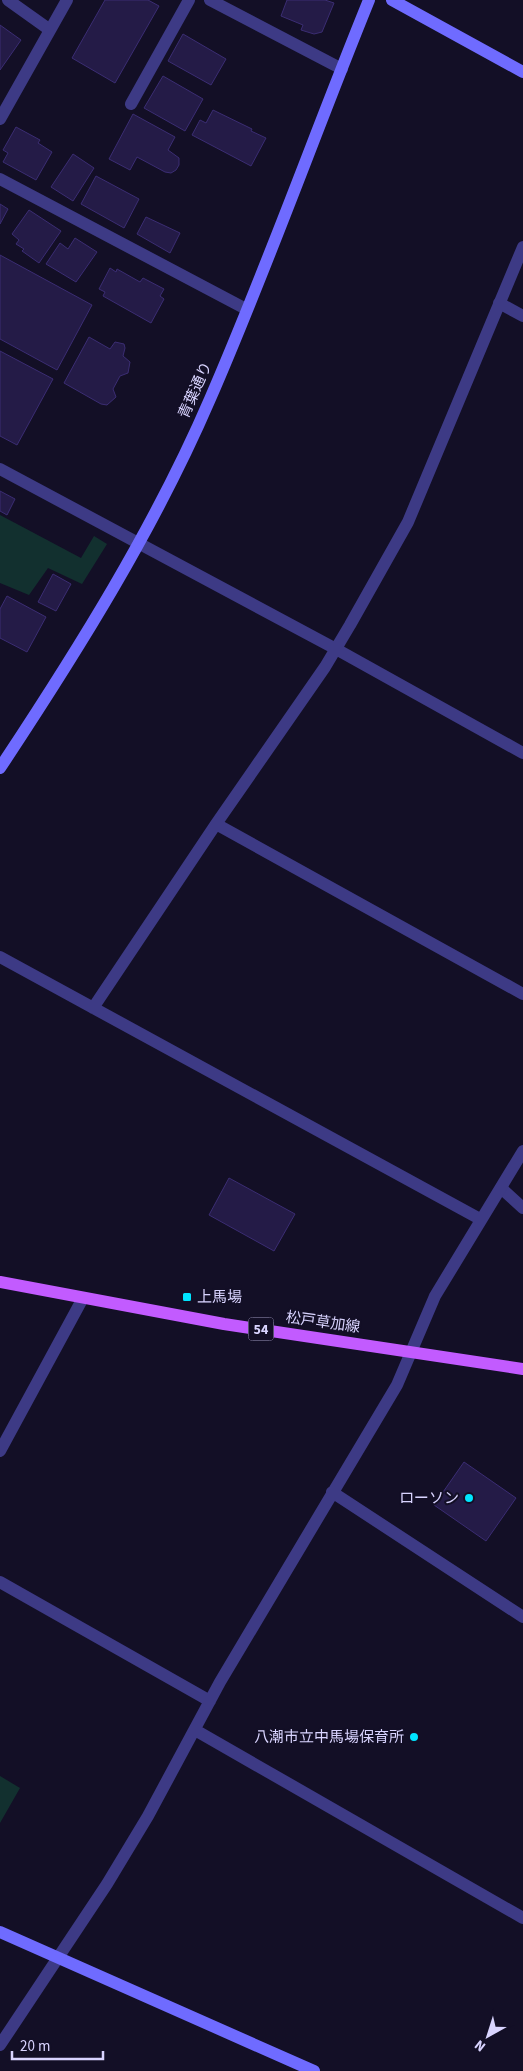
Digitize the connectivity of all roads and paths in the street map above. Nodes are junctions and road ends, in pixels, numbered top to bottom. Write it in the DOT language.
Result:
graph roads {
  1 [pos="8,0"];
  2 [pos="67,0"];
  3 [pos="189,0"];
  4 [pos="210,0"];
  5 [pos="369,0"];
  6 [pos="392,0"];
  7 [pos="50,30"];
  8 [pos="342,69"];
  9 [pos="523,72"];
  10 [pos="132,104"];
  11 [pos="0,119"];
  12 [pos="0,179"];
  13 [pos="523,247"];
  14 [pos="499,302"];
  15 [pos="246,309"];
  16 [pos="523,316"];
  17 [pos="0,468"];
  18 [pos="139,544"];
  19 [pos="336,650"];
  20 [pos="523,753"];
  21 [pos="0,768"];
  22 [pos="216,824"];
  23 [pos="0,957"];
  24 [pos="523,994"];
  25 [pos="93,1008"];
  26 [pos="523,1151"];
  27 [pos="500,1188"];
  28 [pos="523,1208"];
  29 [pos="480,1219"];
  30 [pos="0,1282"];
  31 [pos="83,1298"];
  32 [pos="410,1351"];
  33 [pos="523,1369"];
  34 [pos="0,1451"];
  35 [pos="332,1492"];
  36 [pos="0,1582"];
  37 [pos="523,1617"];
  38 [pos="210,1701"];
  39 [pos="195,1730"];
  40 [pos="523,1918"];
  41 [pos="0,1932"];
  42 [pos="58,1960"];
  43 [pos="0,2045"];
  44 [pos="301,2068"];
  45 [pos="314,2071"];
  1 -- 7 [label="street"];
  2 -- 7 [label="street"];
  3 -- 10 [label="street"];
  4 -- 8 [label="street"];
  5 -- 8 [label="street, 青葉通り"];
  6 -- 9 [label="street"];
  7 -- 11 [label="street"];
  8 -- 15 [label="street, 青葉通り"];
  12 -- 15 [label="street"];
  13 -- 14 [label="street"];
  14 -- 16 [label="street"];
  14 -- 19 [label="street"];
  15 -- 18 [label="street, 青葉通り"];
  17 -- 18 [label="street"];
  18 -- 19 [label="street"];
  18 -- 21 [label="street, 青葉通り"];
  19 -- 20 [label="street"];
  19 -- 22 [label="street"];
  22 -- 24 [label="street"];
  22 -- 25 [label="street"];
  23 -- 25 [label="street"];
  25 -- 29 [label="street"];
  26 -- 27 [label="street"];
  27 -- 28 [label="street"];
  27 -- 29 [label="street"];
  29 -- 32 [label="street"];
  30 -- 31 [label="main road, 松戸草加線 / 54"];
  31 -- 32 [label="main road, 松戸草加線 / 54"];
  31 -- 34 [label="street"];
  32 -- 33 [label="main road, 松戸草加線 / 54"];
  32 -- 35 [label="street"];
  35 -- 37 [label="street"];
  35 -- 38 [label="street"];
  36 -- 38 [label="street"];
  38 -- 39 [label="street"];
  39 -- 40 [label="street"];
  39 -- 42 [label="street"];
  41 -- 42 [label="street"];
  42 -- 43 [label="street"];
  42 -- 44 [label="street"];
  44 -- 45 [label="street"];
}
